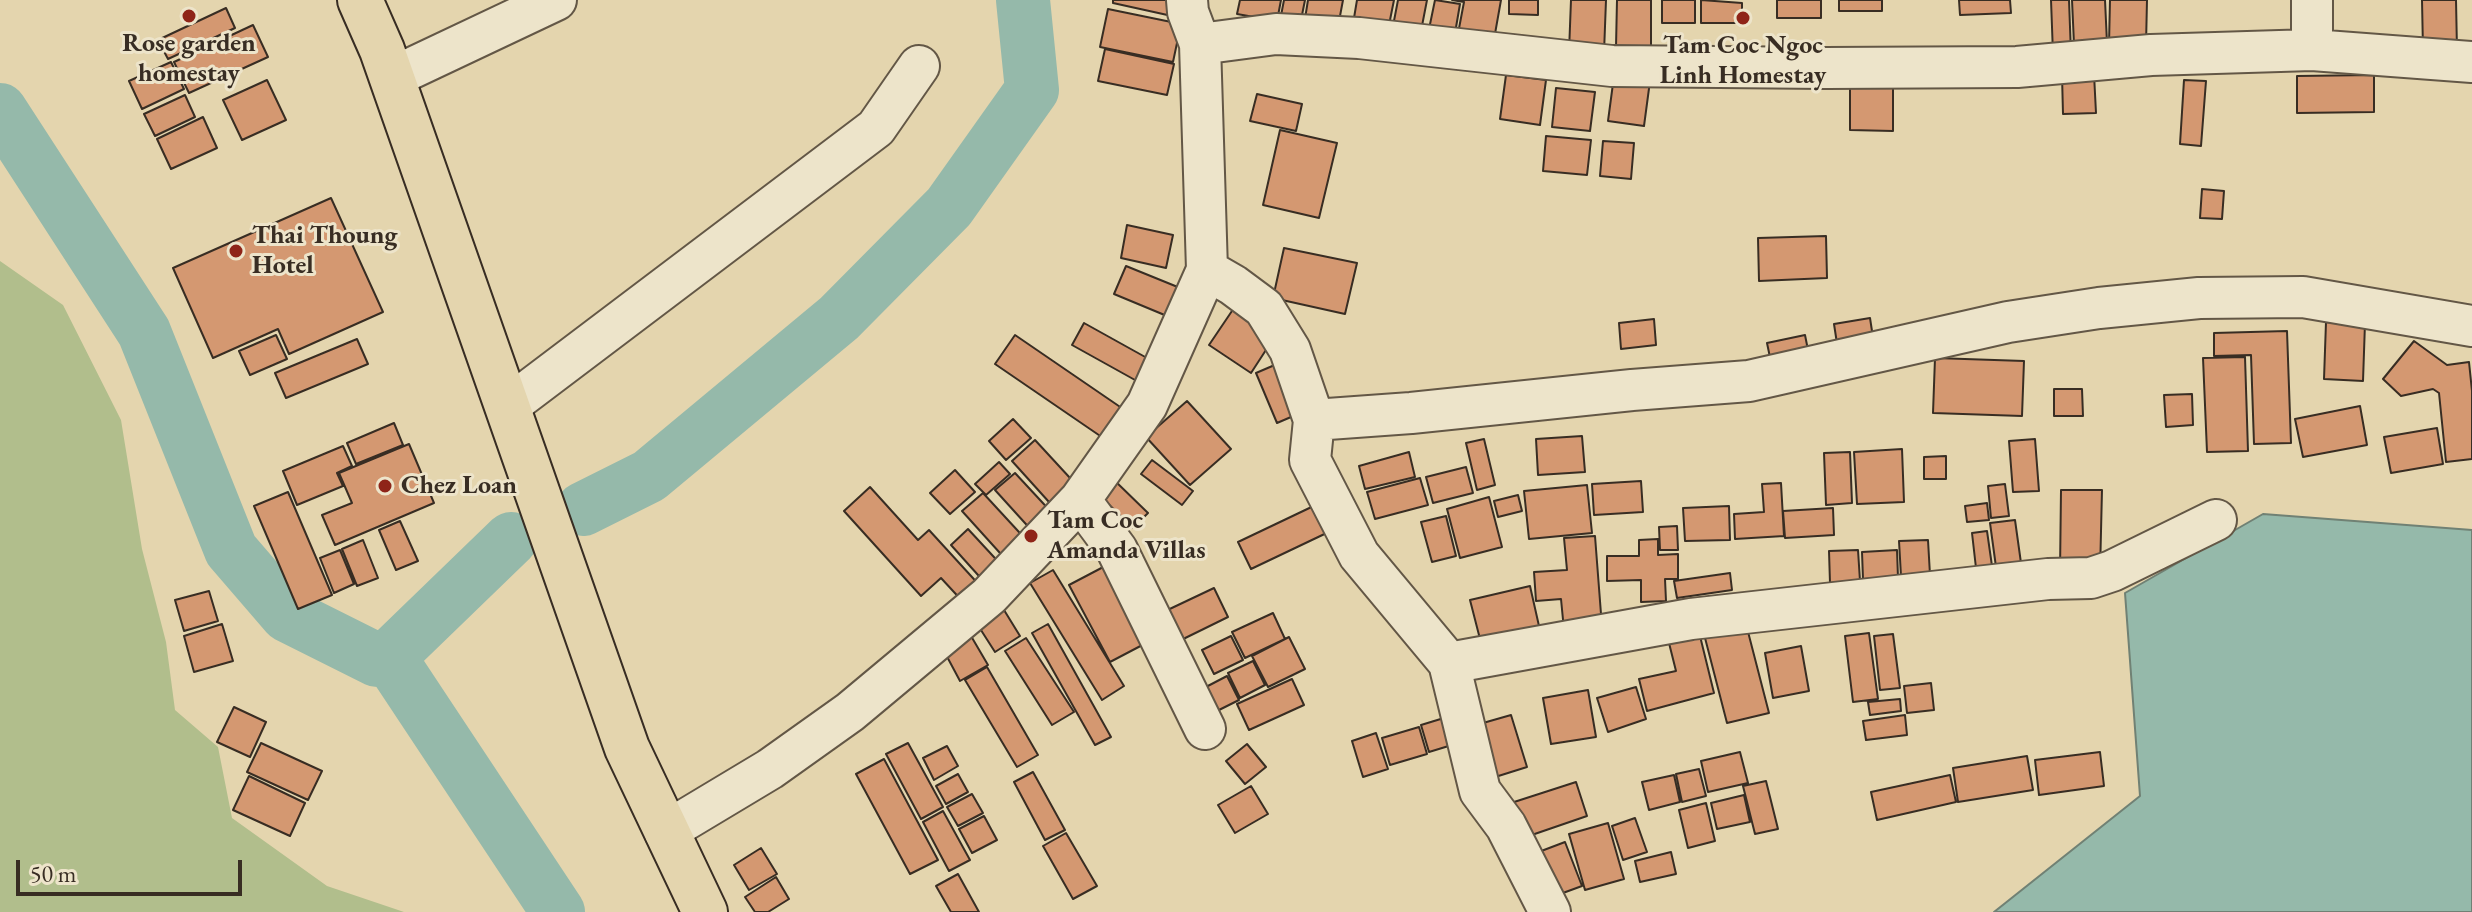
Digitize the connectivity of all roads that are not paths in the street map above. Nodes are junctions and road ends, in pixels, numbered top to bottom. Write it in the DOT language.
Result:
graph roads {
  1 [pos="360,0"];
  2 [pos="556,0"];
  3 [pos="1187,0"];
  4 [pos="2312,0"];
  5 [pos="1200,44"];
  6 [pos="2312,50"];
  7 [pos="2472,62"];
  8 [pos="919,66"];
  9 [pos="391,78"];
  10 [pos="1207,270"];
  11 [pos="2472,326"];
  12 [pos="507,407"];
  13 [pos="1314,420"];
  14 [pos="1080,500"];
  15 [pos="2216,520"];
  16 [pos="1449,663"];
  17 [pos="1205,729"];
  18 [pos="665,832"];
  19 [pos="705,912"];
  20 [pos="1550,912"];
  1 -- 9 [label="main road"];
  2 -- 9 [label="street"];
  3 -- 5 [label="street"];
  4 -- 6 [label="street"];
  5 -- 6 [label="street"];
  5 -- 10 [label="street"];
  6 -- 7 [label="street"];
  8 -- 12 [label="street"];
  9 -- 12 [label="main road"];
  10 -- 13 [label="street"];
  10 -- 14 [label="street"];
  11 -- 13 [label="street"];
  12 -- 18 [label="main road"];
  13 -- 16 [label="street"];
  14 -- 17 [label="street"];
  14 -- 18 [label="street"];
  15 -- 16 [label="street"];
  16 -- 20 [label="street"];
  18 -- 19 [label="main road"];
}
